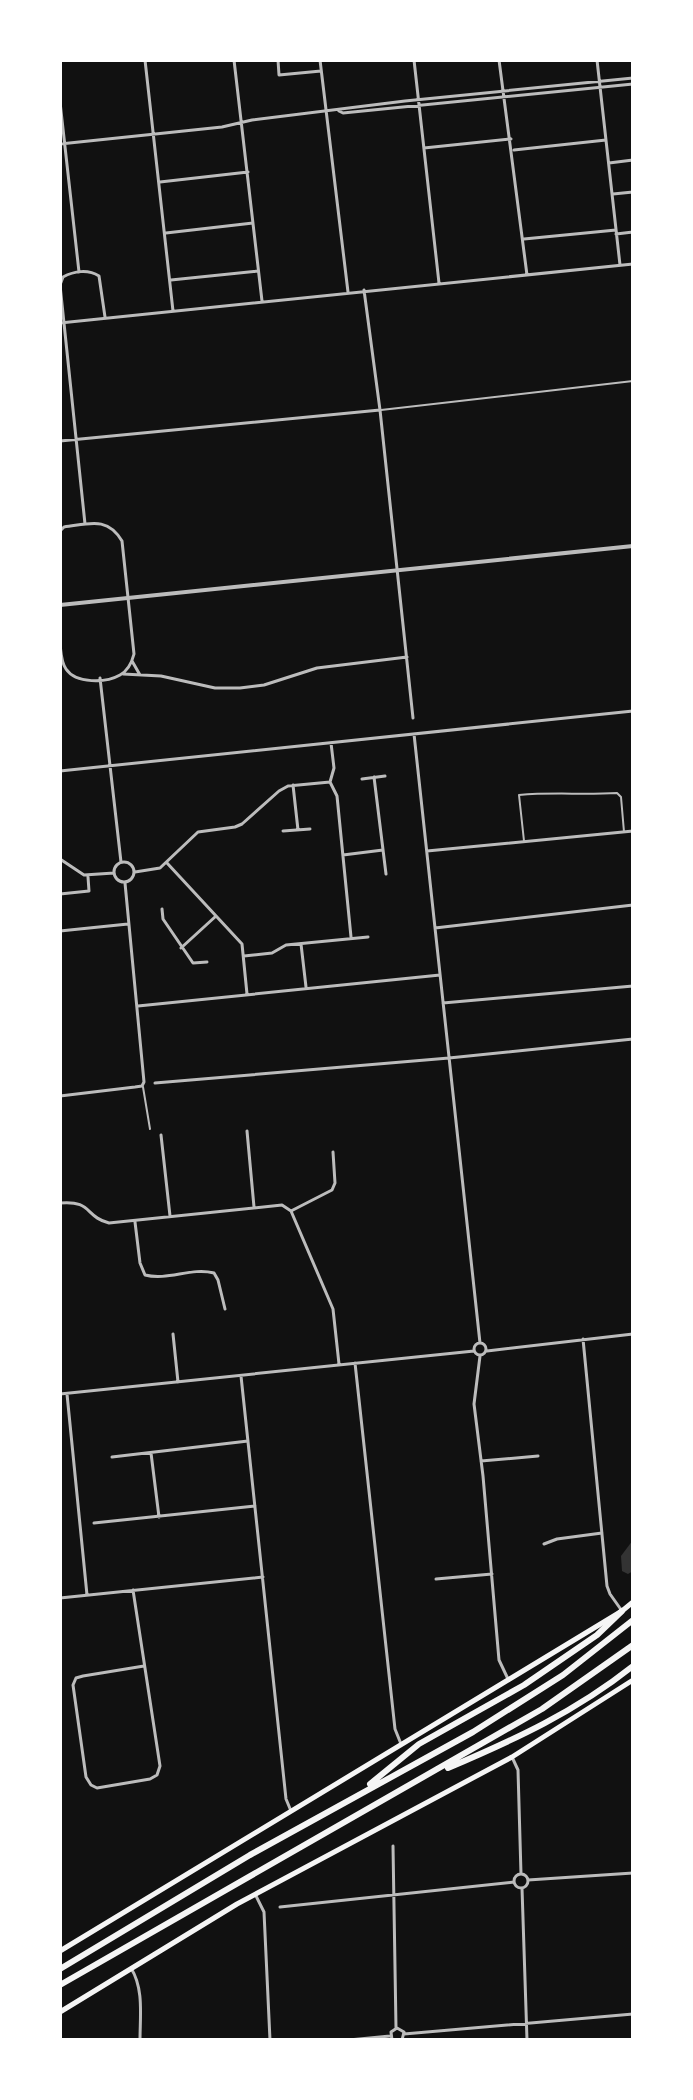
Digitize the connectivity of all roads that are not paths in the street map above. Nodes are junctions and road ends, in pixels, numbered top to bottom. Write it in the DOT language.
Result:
graph roads {
  1 [pos="145,60"];
  2 [pos="234,60"];
  3 [pos="278,60"];
  4 [pos="320,60"];
  5 [pos="414,60"];
  6 [pos="499,60"];
  7 [pos="597,60"];
  8 [pos="321,71"];
  9 [pos="633,78"];
  10 [pos="599,81"];
  11 [pos="633,84"];
  12 [pos="600,87"];
  13 [pos="503,94"];
  14 [pos="60,102"];
  15 [pos="418,103"];
  16 [pos="327,113"];
  17 [pos="241,122"];
  18 [pos="153,134"];
  19 [pos="511,139"];
  20 [pos="606,140"];
  21 [pos="62,143"];
  22 [pos="424,148"];
  23 [pos="513,150"];
  24 [pos="633,160"];
  25 [pos="608,163"];
  26 [pos="248,172"];
  27 [pos="159,182"];
  28 [pos="633,192"];
  29 [pos="612,194"];
  30 [pos="253,223"];
  31 [pos="616,232"];
  32 [pos="633,232"];
  33 [pos="165,233"];
  34 [pos="523,239"];
  35 [pos="633,264"];
  36 [pos="620,265"];
  37 [pos="258,271"];
  38 [pos="79,272"];
  39 [pos="527,275"];
  40 [pos="170,280"];
  41 [pos="440,283"];
  42 [pos="364,290"];
  43 [pos="348,292"];
  44 [pos="262,301"];
  45 [pos="173,311"];
  46 [pos="105,317"];
  47 [pos="63,322"];
  48 [pos="633,381"];
  49 [pos="380,410"];
  50 [pos="78,439"];
  51 [pos="60,441"];
  52 [pos="85,524"];
  53 [pos="60,531"];
  54 [pos="633,546"];
  55 [pos="397,571"];
  56 [pos="128,598"];
  57 [pos="60,605"];
  58 [pos="60,644"];
  59 [pos="407,657"];
  60 [pos="132,661"];
  61 [pos="123,674"];
  62 [pos="141,675"];
  63 [pos="100,678"];
  64 [pos="633,711"];
  65 [pos="413,718"];
  66 [pos="414,734"];
  67 [pos="331,743"];
  68 [pos="111,765"];
  69 [pos="60,771"];
  70 [pos="385,776"];
  71 [pos="374,777"];
  72 [pos="362,779"];
  73 [pos="330,782"];
  74 [pos="293,785"];
  75 [pos="310,829"];
  76 [pos="298,830"];
  77 [pos="283,831"];
  78 [pos="633,831"];
  79 [pos="624,832"];
  80 [pos="524,842"];
  81 [pos="383,850"];
  82 [pos="427,851"];
  83 [pos="343,855"];
  84 [pos="60,859"];
  85 [pos="121,862"];
  86 [pos="167,863"];
  87 [pos="135,872"];
  88 [pos="114,873"];
  89 [pos="386,874"];
  90 [pos="88,876"];
  91 [pos="125,883"];
  92 [pos="60,894"];
  93 [pos="633,905"];
  94 [pos="162,909"];
  95 [pos="216,916"];
  96 [pos="128,924"];
  97 [pos="435,928"];
  98 [pos="60,931"];
  99 [pos="351,937"];
  100 [pos="368,937"];
  101 [pos="301,944"];
  102 [pos="181,948"];
  103 [pos="244,956"];
  104 [pos="207,962"];
  105 [pos="440,975"];
  106 [pos="633,986"];
  107 [pos="306,988"];
  108 [pos="247,995"];
  109 [pos="443,1003"];
  110 [pos="138,1006"];
  111 [pos="633,1039"];
  112 [pos="449,1058"];
  113 [pos="155,1083"];
  114 [pos="142,1086"];
  115 [pos="60,1096"];
  116 [pos="150,1129"];
  117 [pos="247,1131"];
  118 [pos="161,1135"];
  119 [pos="333,1152"];
  120 [pos="60,1203"];
  121 [pos="254,1207"];
  122 [pos="291,1211"];
  123 [pos="170,1216"];
  124 [pos="135,1222"];
  125 [pos="225,1309"];
  126 [pos="173,1334"];
  127 [pos="633,1334"];
  128 [pos="583,1339"];
  129 [pos="480,1343"];
  130 [pos="474,1351"];
  131 [pos="487,1351"];
  132 [pos="480,1356"];
  133 [pos="355,1362"];
  134 [pos="339,1364"];
  135 [pos="241,1376"];
  136 [pos="178,1382"];
  137 [pos="60,1394"];
  138 [pos="67,1394"];
  139 [pos="248,1441"];
  140 [pos="151,1453"];
  141 [pos="538,1456"];
  142 [pos="112,1457"];
  143 [pos="481,1461"];
  144 [pos="255,1506"];
  145 [pos="159,1517"];
  146 [pos="94,1523"];
  147 [pos="602,1533"];
  148 [pos="544,1544"];
  149 [pos="492,1574"];
  150 [pos="263,1577"];
  151 [pos="436,1579"];
  152 [pos="133,1590"];
  153 [pos="87,1595"];
  154 [pos="60,1598"];
  155 [pos="633,1602"];
  156 [pos="622,1611"];
  157 [pos="633,1620"];
  158 [pos="633,1645"];
  159 [pos="144,1666"];
  160 [pos="633,1666"];
  161 [pos="508,1679"];
  162 [pos="633,1680"];
  163 [pos="401,1744"];
  164 [pos="512,1757"];
  165 [pos="428,1776"];
  166 [pos="358,1794"];
  167 [pos="291,1811"];
  168 [pos="393,1846"];
  169 [pos="633,1873"];
  170 [pos="521,1874"];
  171 [pos="528,1880"];
  172 [pos="514,1882"];
  173 [pos="522,1888"];
  174 [pos="255,1894"];
  175 [pos="393,1894"];
  176 [pos="280,1907"];
  177 [pos="60,1951"];
  178 [pos="131,1968"];
  179 [pos="60,1969"];
  180 [pos="60,1985"];
  181 [pos="60,2012"];
  182 [pos="633,2014"];
  183 [pos="526,2022"];
  184 [pos="396,2028"];
  185 [pos="404,2034"];
  186 [pos="391,2038"];
  187 [pos="140,2040"];
  188 [pos="270,2040"];
  189 [pos="349,2040"];
  190 [pos="402,2040"];
  191 [pos="527,2040"];
  1 -- 18 [label="street"];
  2 -- 17 [label="street"];
  3 -- 8 [label="street"];
  4 -- 8 [label="street"];
  5 -- 15 [label="street"];
  6 -- 13 [label="street"];
  7 -- 10 [label="street"];
  8 -- 16 [label="street"];
  9 -- 10 [label="street"];
  10 -- 12 [label="street"];
  10 -- 13 [label="street"];
  11 -- 12 [label="street"];
  12 -- 13 [label="street"];
  12 -- 20 [label="street"];
  13 -- 15 [label="street"];
  13 -- 19 [label="street"];
  14 -- 21 [label="street"];
  15 -- 16 [label="street"];
  15 -- 22 [label="street"];
  16 -- 17 [label="street"];
  16 -- 43 [label="street"];
  17 -- 18 [label="street"];
  17 -- 26 [label="street"];
  18 -- 21 [label="street"];
  18 -- 27 [label="street"];
  19 -- 22 [label="street"];
  19 -- 23 [label="street"];
  20 -- 23 [label="street"];
  20 -- 25 [label="street"];
  21 -- 38 [label="street"];
  22 -- 41 [label="street"];
  23 -- 34 [label="street"];
  24 -- 25 [label="street"];
  25 -- 29 [label="street"];
  26 -- 27 [label="street"];
  26 -- 30 [label="street"];
  27 -- 33 [label="street"];
  28 -- 29 [label="street"];
  29 -- 31 [label="street"];
  30 -- 33 [label="street"];
  30 -- 37 [label="street"];
  31 -- 32 [label="street"];
  31 -- 34 [label="street"];
  31 -- 36 [label="street"];
  33 -- 40 [label="street"];
  34 -- 39 [label="street"];
  35 -- 36 [label="street"];
  36 -- 39 [label="street"];
  37 -- 40 [label="street"];
  37 -- 44 [label="street"];
  38 -- 46 [label="street"];
  38 -- 47 [label="street"];
  39 -- 41 [label="street"];
  40 -- 45 [label="street"];
  41 -- 42 [label="street"];
  42 -- 43 [label="street"];
  42 -- 49 [label="street"];
  43 -- 44 [label="street"];
  44 -- 45 [label="street"];
  45 -- 46 [label="street"];
  46 -- 47 [label="street"];
  47 -- 50 [label="street"];
  48 -- 49 [label="lane"];
  49 -- 50 [label="street"];
  49 -- 55 [label="street"];
  50 -- 51 [label="street"];
  50 -- 52 [label="street"];
  52 -- 53 [label="street"];
  52 -- 56 [label="street"];
  54 -- 55 [label="street"];
  55 -- 56 [label="street"];
  55 -- 59 [label="street"];
  56 -- 57 [label="street"];
  56 -- 60 [label="street"];
  58 -- 63 [label="street"];
  59 -- 62 [label="street"];
  59 -- 65 [label="street"];
  60 -- 61 [label="street"];
  60 -- 62 [label="street"];
  61 -- 62 [label="street"];
  61 -- 63 [label="street"];
  63 -- 68 [label="street"];
  64 -- 66 [label="street"];
  66 -- 67 [label="street"];
  66 -- 82 [label="street"];
  67 -- 68 [label="street"];
  67 -- 73 [label="street"];
  68 -- 69 [label="street"];
  68 -- 85 [label="street"];
  70 -- 71 [label="street"];
  71 -- 72 [label="street"];
  71 -- 81 [label="street"];
  73 -- 74 [label="street"];
  73 -- 83 [label="street"];
  74 -- 76 [label="street"];
  74 -- 86 [label="street"];
  75 -- 76 [label="street"];
  76 -- 77 [label="street"];
  78 -- 79 [label="street"];
  79 -- 80 [label="street"];
  79 -- 80 [label="lane"];
  80 -- 82 [label="street"];
  81 -- 83 [label="street"];
  81 -- 89 [label="street"];
  82 -- 97 [label="street"];
  83 -- 99 [label="street"];
  84 -- 90 [label="street"];
  85 -- 87 [label="street"];
  85 -- 88 [label="street"];
  86 -- 87 [label="street"];
  86 -- 95 [label="street"];
  87 -- 91 [label="street"];
  88 -- 90 [label="street"];
  88 -- 91 [label="street"];
  90 -- 92 [label="street"];
  91 -- 96 [label="street"];
  93 -- 97 [label="street"];
  94 -- 102 [label="street"];
  95 -- 102 [label="street"];
  95 -- 103 [label="street"];
  96 -- 98 [label="street"];
  96 -- 110 [label="street"];
  97 -- 105 [label="street"];
  99 -- 100 [label="street"];
  99 -- 101 [label="street"];
  101 -- 103 [label="street"];
  101 -- 107 [label="street"];
  102 -- 104 [label="street"];
  103 -- 108 [label="street"];
  105 -- 107 [label="street"];
  105 -- 109 [label="street"];
  106 -- 109 [label="street"];
  107 -- 108 [label="street"];
  108 -- 110 [label="street"];
  109 -- 112 [label="street"];
  110 -- 114 [label="street"];
  111 -- 112 [label="street"];
  112 -- 113 [label="street"];
  112 -- 129 [label="street"];
  114 -- 115 [label="street"];
  114 -- 116 [label="lane"];
  117 -- 121 [label="street"];
  118 -- 123 [label="street"];
  119 -- 122 [label="street"];
  120 -- 124 [label="street"];
  121 -- 122 [label="street"];
  121 -- 123 [label="street"];
  122 -- 134 [label="street"];
  123 -- 124 [label="street"];
  124 -- 125 [label="street"];
  126 -- 136 [label="street"];
  127 -- 128 [label="street"];
  128 -- 131 [label="street"];
  128 -- 147 [label="street"];
  129 -- 130 [label="street"];
  129 -- 131 [label="street"];
  130 -- 132 [label="street"];
  130 -- 133 [label="street"];
  131 -- 132 [label="street"];
  132 -- 143 [label="street"];
  133 -- 134 [label="street"];
  133 -- 163 [label="street"];
  134 -- 135 [label="street"];
  135 -- 136 [label="street"];
  135 -- 139 [label="street"];
  136 -- 138 [label="street"];
  137 -- 138 [label="street"];
  138 -- 153 [label="street"];
  139 -- 140 [label="street"];
  139 -- 144 [label="street"];
  140 -- 142 [label="street"];
  140 -- 145 [label="street"];
  141 -- 143 [label="street"];
  143 -- 149 [label="street"];
  144 -- 145 [label="street"];
  144 -- 150 [label="street"];
  145 -- 146 [label="street"];
  147 -- 148 [label="street"];
  147 -- 156 [label="street"];
  149 -- 151 [label="street"];
  149 -- 161 [label="street"];
  150 -- 152 [label="street"];
  150 -- 167 [label="street"];
  152 -- 153 [label="street"];
  152 -- 159 [label="street"];
  153 -- 154 [label="street"];
  155 -- 156 [label="main road"];
  156 -- 161 [label="main road"];
  156 -- 166 [label="highway"];
  157 -- 166 [label="highway"];
  158 -- 165 [label="highway"];
  159 -- 159 [label="street"];
  160 -- 165 [label="highway"];
  161 -- 163 [label="main road"];
  162 -- 164 [label="main road"];
  163 -- 167 [label="main road"];
  164 -- 170 [label="street"];
  164 -- 174 [label="main road"];
  165 -- 180 [label="highway"];
  166 -- 179 [label="highway"];
  167 -- 177 [label="main road"];
  168 -- 175 [label="street"];
  169 -- 171 [label="street"];
  170 -- 171 [label="street"];
  170 -- 172 [label="street"];
  171 -- 173 [label="street"];
  172 -- 173 [label="street"];
  172 -- 175 [label="street"];
  173 -- 183 [label="street"];
  174 -- 178 [label="main road"];
  174 -- 188 [label="street"];
  175 -- 176 [label="street"];
  175 -- 184 [label="street"];
  178 -- 181 [label="main road"];
  178 -- 187 [label="street"];
  182 -- 183 [label="street"];
  183 -- 185 [label="street"];
  183 -- 191 [label="street"];
  184 -- 185 [label="street"];
  184 -- 186 [label="street"];
  185 -- 190 [label="street"];
  186 -- 189 [label="street"];
}
